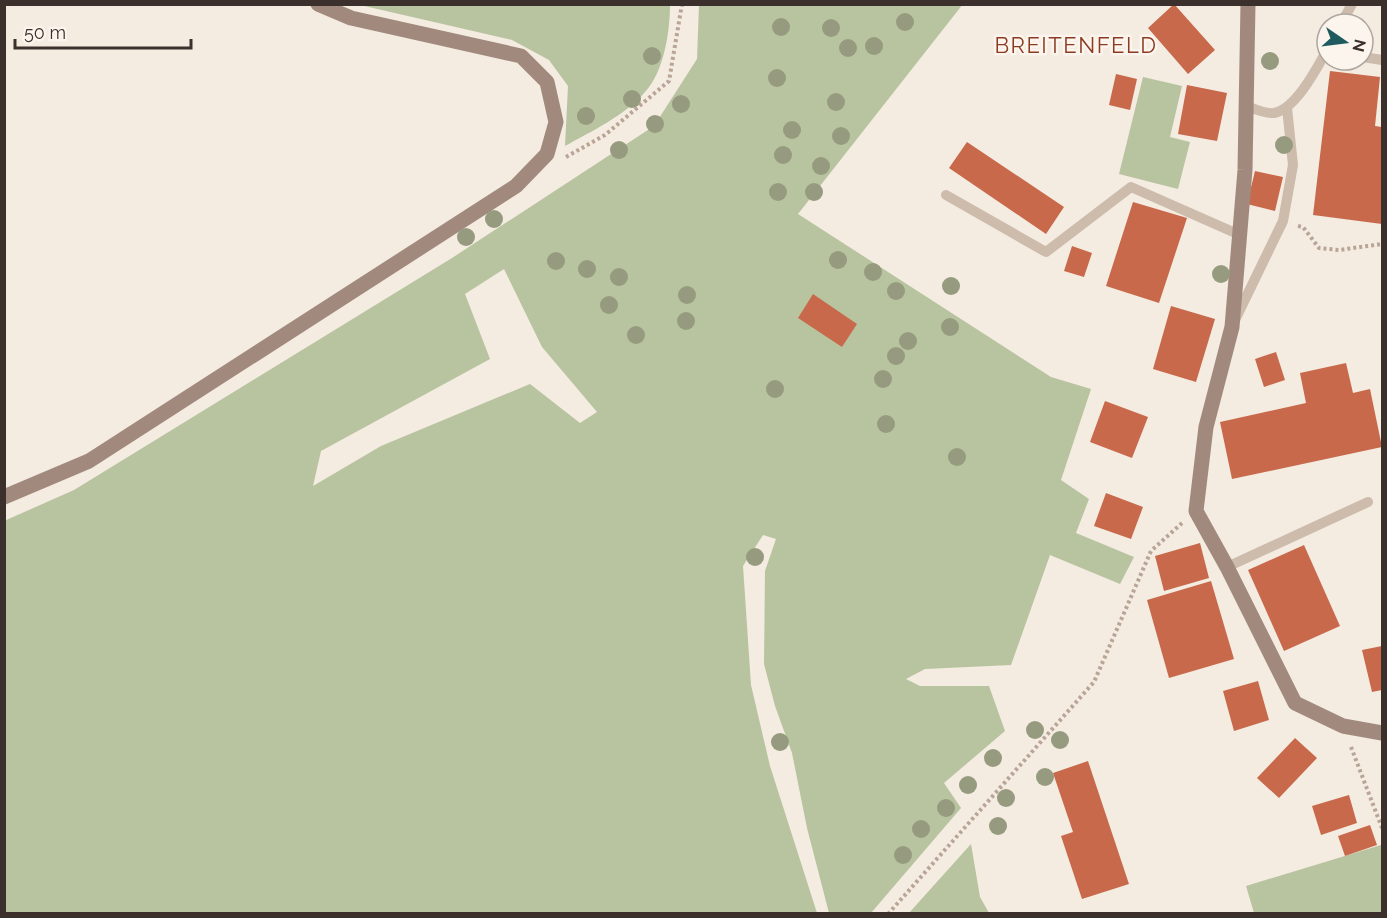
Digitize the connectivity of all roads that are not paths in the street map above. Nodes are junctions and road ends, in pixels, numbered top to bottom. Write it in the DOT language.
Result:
graph roads {
  1 [pos="318,4"];
  2 [pos="1248,4"];
  3 [pos="1316,72"];
  4 [pos="1247,106"];
  5 [pos="1287,108"];
  6 [pos="946,195"];
  7 [pos="1240,235"];
  8 [pos="1232,327"];
  9 [pos="4,497"];
  10 [pos="1368,502"];
  11 [pos="1227,567"];
  12 [pos="1383,733"];
  1 -- 9 [label="street"];
  2 -- 4 [label="street"];
  3 -- 5 [label="lane"];
  4 -- 5 [label="lane"];
  4 -- 7 [label="street"];
  5 -- 8 [label="lane"];
  6 -- 7 [label="lane"];
  7 -- 8 [label="street"];
  8 -- 11 [label="street"];
  10 -- 11 [label="lane"];
  11 -- 12 [label="street"];
}
